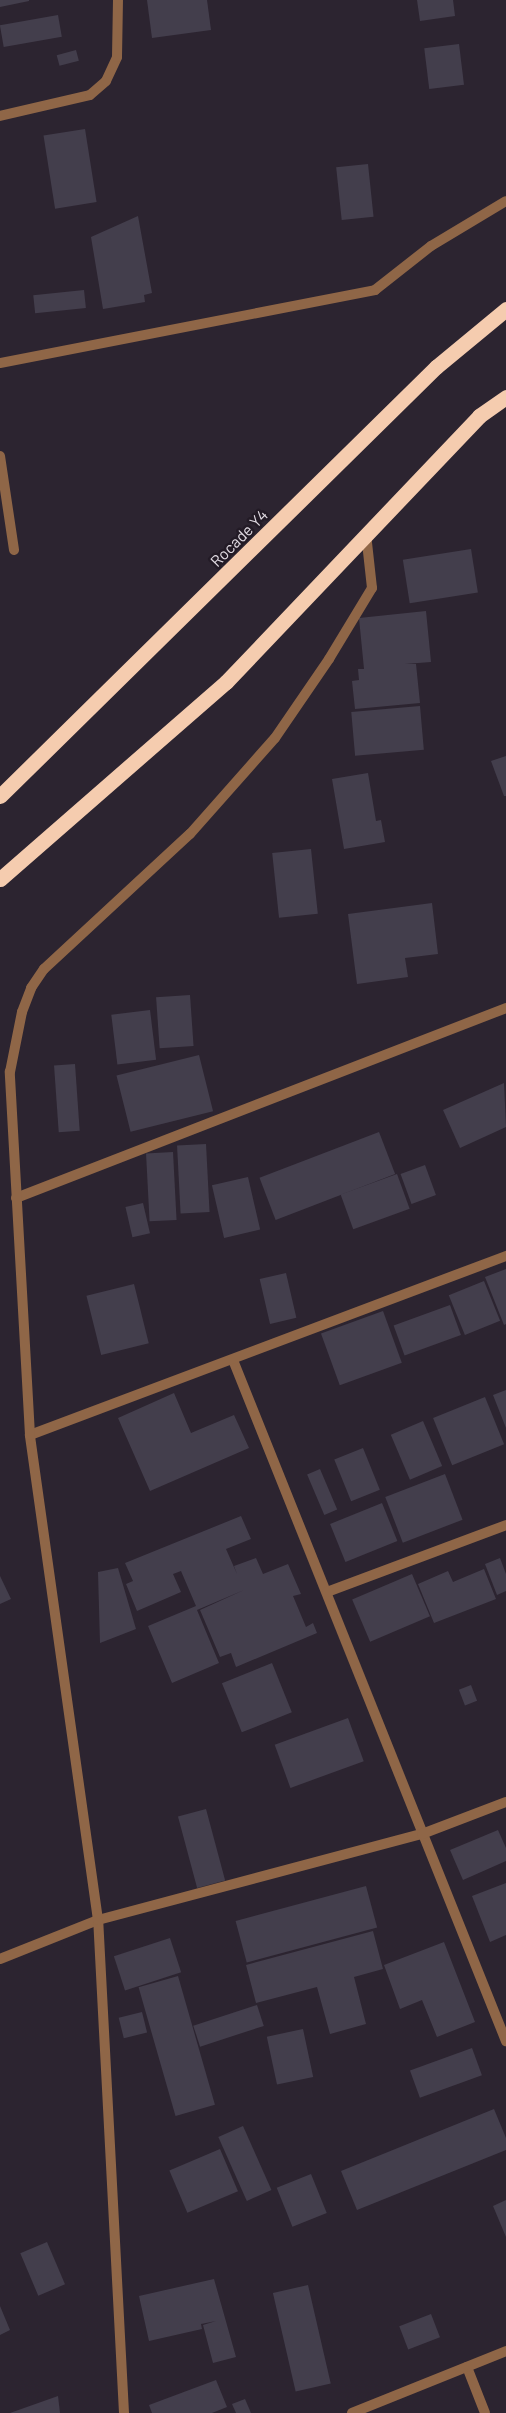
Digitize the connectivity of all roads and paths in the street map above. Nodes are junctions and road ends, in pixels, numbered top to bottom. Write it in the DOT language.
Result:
graph roads {
  1 [pos="118,0"];
  2 [pos="0,116"];
  3 [pos="506,201"];
  4 [pos="506,309"];
  5 [pos="0,363"];
  6 [pos="506,396"];
  7 [pos="0,456"];
  8 [pos="366,534"];
  9 [pos="14,550"];
  10 [pos="0,796"];
  11 [pos="0,879"];
  12 [pos="506,1008"];
  13 [pos="16,1198"];
  14 [pos="506,1256"];
  15 [pos="233,1360"];
  16 [pos="30,1434"];
  17 [pos="506,1525"];
  18 [pos="327,1592"];
  19 [pos="506,1802"];
  20 [pos="422,1834"];
  21 [pos="98,1920"];
  22 [pos="0,1959"];
  23 [pos="506,2041"];
  24 [pos="506,2352"];
  25 [pos="467,2367"];
  26 [pos="124,2413"];
  27 [pos="352,2413"];
  28 [pos="485,2413"];
  1 -- 2 [label="street"];
  3 -- 5 [label="street"];
  4 -- 10 [label="highway, Rocade Y4"];
  6 -- 8 [label="highway"];
  7 -- 9 [label="street"];
  8 -- 11 [label="highway"];
  8 -- 13 [label="street"];
  12 -- 13 [label="street"];
  13 -- 16 [label="street"];
  14 -- 15 [label="street"];
  15 -- 16 [label="street"];
  15 -- 18 [label="street"];
  16 -- 21 [label="street"];
  17 -- 18 [label="street"];
  18 -- 20 [label="street"];
  19 -- 20 [label="street"];
  20 -- 21 [label="street"];
  20 -- 23 [label="street"];
  21 -- 22 [label="street"];
  21 -- 26 [label="street"];
  24 -- 25 [label="street"];
  25 -- 27 [label="street"];
  25 -- 28 [label="street"];
}
